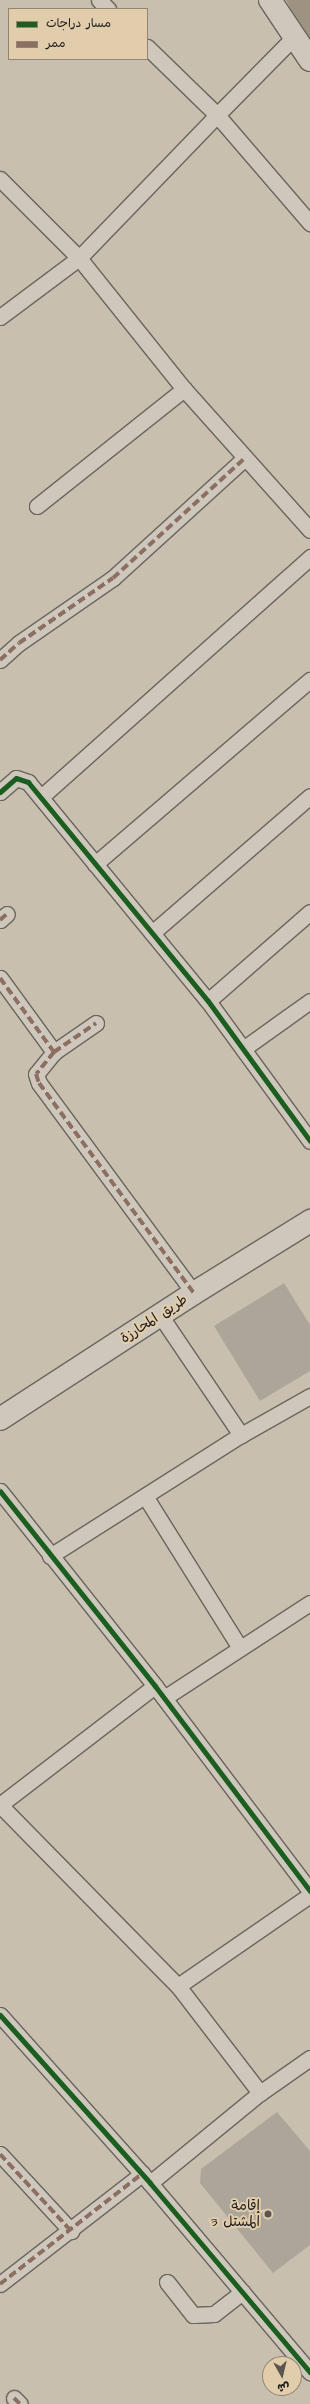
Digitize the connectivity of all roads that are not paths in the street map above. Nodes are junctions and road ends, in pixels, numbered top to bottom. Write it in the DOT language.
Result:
graph roads {
  1 [pos="99,0"];
  2 [pos="270,0"];
  3 [pos="107,8"];
  4 [pos="294,37"];
  5 [pos="148,48"];
  6 [pos="310,60"];
  7 [pos="217,115"];
  8 [pos="0,179"];
  9 [pos="310,223"];
  10 [pos="79,258"];
  11 [pos="0,317"];
  12 [pos="184,389"];
  13 [pos="245,458"];
  14 [pos="37,506"];
  15 [pos="310,530"];
  16 [pos="309,560"];
  17 [pos="0,660"];
  18 [pos="310,680"];
  19 [pos="0,792"];
  20 [pos="310,796"];
  21 [pos="41,797"];
  22 [pos="95,864"];
  23 [pos="310,912"];
  24 [pos="152,933"];
  25 [pos="0,978"];
  26 [pos="208,1001"];
  27 [pos="310,1001"];
  28 [pos="96,1022"];
  29 [pos="243,1049"];
  30 [pos="54,1052"];
  31 [pos="310,1141"];
  32 [pos="310,1221"];
  33 [pos="194,1293"];
  34 [pos="160,1315"];
  35 [pos="310,1396"];
  36 [pos="0,1419"];
  37 [pos="241,1435"];
  38 [pos="0,1491"];
  39 [pos="145,1496"];
  40 [pos="50,1556"];
  41 [pos="310,1603"];
  42 [pos="240,1648"];
  43 [pos="160,1692"];
  44 [pos="1,1805"];
  45 [pos="310,1890"];
  46 [pos="310,1895"];
  47 [pos="178,1986"];
  48 [pos="0,2015"];
  49 [pos="310,2058"];
  50 [pos="260,2093"];
  51 [pos="0,2154"];
  52 [pos="146,2178"];
  53 [pos="70,2231"];
  54 [pos="167,2282"];
  55 [pos="0,2284"];
  56 [pos="242,2292"];
  57 [pos="310,2372"];
  1 -- 3 [label="street"];
  2 -- 4 [label="main road"];
  4 -- 6 [label="main road"];
  4 -- 7 [label="street"];
  5 -- 7 [label="street"];
  7 -- 9 [label="street"];
  7 -- 10 [label="street"];
  8 -- 10 [label="street"];
  10 -- 11 [label="street"];
  10 -- 12 [label="street"];
  12 -- 13 [label="street"];
  12 -- 14 [label="street"];
  13 -- 15 [label="street"];
  13 -- 17 [label="street"];
  16 -- 21 [label="street"];
  18 -- 22 [label="street"];
  19 -- 21 [label="street"];
  20 -- 24 [label="street"];
  21 -- 22 [label="street"];
  22 -- 24 [label="street"];
  23 -- 26 [label="street"];
  24 -- 26 [label="street"];
  25 -- 30 [label="street"];
  26 -- 29 [label="street"];
  27 -- 29 [label="street"];
  28 -- 30 [label="street"];
  29 -- 31 [label="street"];
  30 -- 33 [label="street"];
  32 -- 33 [label="main road, طريق المحارزة"];
  33 -- 34 [label="main road, طريق المحارزة"];
  34 -- 36 [label="main road, طريق المحارزة"];
  34 -- 37 [label="street"];
  35 -- 37 [label="street"];
  37 -- 39 [label="street"];
  38 -- 40 [label="street"];
  39 -- 40 [label="street"];
  39 -- 42 [label="street"];
  40 -- 43 [label="street"];
  41 -- 42 [label="street"];
  42 -- 43 [label="street"];
  43 -- 44 [label="street"];
  43 -- 45 [label="street"];
  44 -- 47 [label="street"];
  46 -- 47 [label="street"];
  47 -- 50 [label="street"];
  48 -- 52 [label="street"];
  49 -- 50 [label="street"];
  50 -- 52 [label="street"];
  51 -- 53 [label="street"];
  52 -- 53 [label="street"];
  52 -- 56 [label="street"];
  53 -- 55 [label="street"];
  54 -- 56 [label="street"];
  56 -- 57 [label="street"];
}
